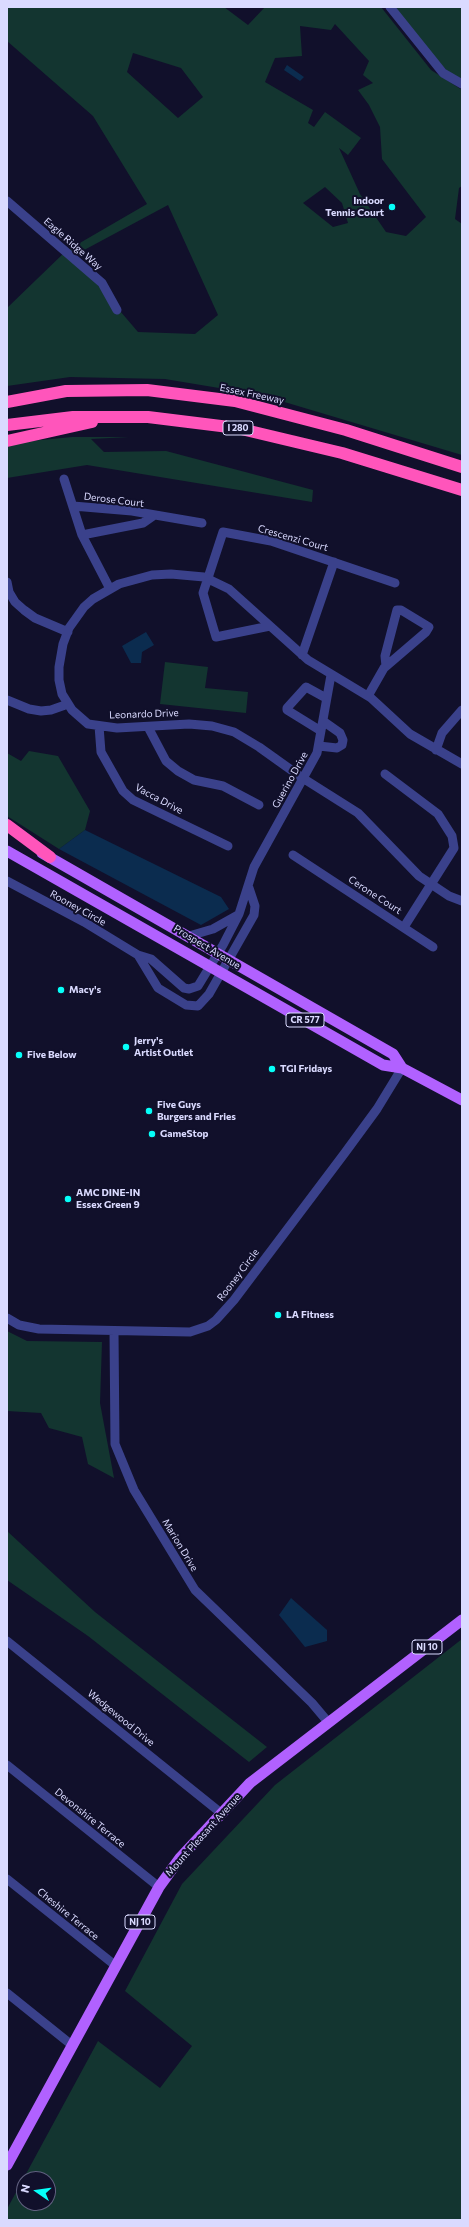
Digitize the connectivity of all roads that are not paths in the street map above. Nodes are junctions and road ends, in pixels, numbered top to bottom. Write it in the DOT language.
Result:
graph roads {
  1 [pos="390,7"];
  2 [pos="462,84"];
  3 [pos="7,201"];
  4 [pos="117,310"];
  5 [pos="7,402"];
  6 [pos="112,417"];
  7 [pos="7,425"];
  8 [pos="7,441"];
  9 [pos="462,467"];
  10 [pos="64,479"];
  11 [pos="462,490"];
  12 [pos="73,506"];
  13 [pos="153,516"];
  14 [pos="202,524"];
  15 [pos="82,535"];
  16 [pos="334,562"];
  17 [pos="208,579"];
  18 [pos="7,582"];
  19 [pos="395,583"];
  20 [pos="110,589"];
  21 [pos="270,626"];
  22 [pos="68,632"];
  23 [pos="302,655"];
  24 [pos="386,666"];
  25 [pos="331,675"];
  26 [pos="368,696"];
  27 [pos="326,698"];
  28 [pos="7,700"];
  29 [pos="68,704"];
  30 [pos="462,710"];
  31 [pos="323,721"];
  32 [pos="99,726"];
  33 [pos="148,727"];
  34 [pos="322,731"];
  35 [pos="319,746"];
  36 [pos="436,750"];
  37 [pos="462,764"];
  38 [pos="385,774"];
  39 [pos="304,779"];
  40 [pos="258,805"];
  41 [pos="7,825"];
  42 [pos="7,832"];
  43 [pos="228,846"];
  44 [pos="458,846"];
  45 [pos="7,851"];
  46 [pos="294,855"];
  47 [pos="50,857"];
  48 [pos="7,881"];
  49 [pos="431,886"];
  50 [pos="249,888"];
  51 [pos="462,901"];
  52 [pos="239,914"];
  53 [pos="404,927"];
  54 [pos="189,936"];
  55 [pos="433,947"];
  56 [pos="219,953"];
  57 [pos="138,955"];
  58 [pos="229,959"];
  59 [pos="210,966"];
  60 [pos="221,973"];
  61 [pos="402,1068"];
  62 [pos="462,1100"];
  63 [pos="7,1318"];
  64 [pos="114,1331"];
  65 [pos="462,1620"];
  66 [pos="7,1641"];
  67 [pos="328,1722"];
  68 [pos="7,1766"];
  69 [pos="221,1813"];
  70 [pos="7,1879"];
  71 [pos="159,1887"];
  72 [pos="116,1966"];
  73 [pos="7,1993"];
  74 [pos="73,2046"];
  75 [pos="7,2163"];
  1 -- 2 [label="street"];
  3 -- 4 [label="street, Eagle Ridge Way"];
  5 -- 9 [label="highway, Essex Freeway / I 280"];
  6 -- 7 [label="highway, I 280"];
  6 -- 8 [label="highway"];
  6 -- 11 [label="highway, I 280"];
  10 -- 12 [label="street, Derose Court"];
  12 -- 13 [label="street, Derose Court"];
  12 -- 15 [label="street, Derose Court"];
  13 -- 14 [label="street, Derose Court"];
  13 -- 15 [label="street, Derose Court"];
  15 -- 20 [label="street, Derose Court"];
  16 -- 17 [label="street, Crescenzi Court"];
  16 -- 19 [label="street, Crescenzi Court"];
  16 -- 23 [label="street, Crescenzi Court"];
  17 -- 20 [label="street, Leonardo Drive"];
  17 -- 21 [label="street, Leonardo Drive"];
  17 -- 21 [label="street"];
  18 -- 22 [label="street"];
  20 -- 22 [label="street, Leonardo Drive"];
  21 -- 23 [label="street, Leonardo Drive"];
  22 -- 29 [label="street, Leonardo Drive"];
  23 -- 25 [label="street, Leonardo Drive"];
  24 -- 24 [label="street"];
  24 -- 26 [label="street"];
  25 -- 26 [label="street, Leonardo Drive"];
  25 -- 27 [label="street, Guerino Drive"];
  26 -- 36 [label="street, Leonardo Drive"];
  27 -- 31 [label="street, Guerino Drive"];
  27 -- 34 [label="street"];
  28 -- 29 [label="street"];
  29 -- 32 [label="street, Leonardo Drive"];
  30 -- 36 [label="street"];
  31 -- 34 [label="street, Guerino Drive"];
  31 -- 35 [label="street"];
  32 -- 33 [label="street, Leonardo Drive"];
  32 -- 43 [label="street, Vacca Drive"];
  33 -- 39 [label="street, Leonardo Drive"];
  33 -- 40 [label="street"];
  34 -- 35 [label="street, Guerino Drive"];
  35 -- 39 [label="street, Guerino Drive"];
  36 -- 37 [label="street, Leonardo Drive"];
  38 -- 44 [label="street"];
  39 -- 49 [label="street, Leonardo Drive"];
  39 -- 50 [label="street, Guerino Drive"];
  41 -- 47 [label="highway"];
  42 -- 47 [label="main road, Prospect Avenue / CR 577"];
  44 -- 49 [label="street, Cerone Court"];
  45 -- 59 [label="main road, Prospect Avenue / CR 577"];
  46 -- 53 [label="street, Cerone Court"];
  47 -- 54 [label="main road, Prospect Avenue / CR 577"];
  48 -- 57 [label="street, Rooney Circle"];
  49 -- 51 [label="street, Leonardo Drive"];
  49 -- 53 [label="street, Cerone Court"];
  50 -- 52 [label="street, Guerino Drive"];
  50 -- 58 [label="street"];
  52 -- 54 [label="street"];
  52 -- 56 [label="street, Guerino Drive"];
  53 -- 55 [label="street"];
  54 -- 56 [label="main road, Prospect Avenue / CR 577"];
  56 -- 58 [label="main road, Prospect Avenue / CR 577"];
  56 -- 59 [label="street, Rooney Circle"];
  57 -- 59 [label="street, Rooney Circle"];
  57 -- 60 [label="street, Rooney Circle"];
  58 -- 60 [label="street"];
  58 -- 61 [label="main road, Prospect Avenue / CR 577"];
  59 -- 60 [label="main road, Prospect Avenue / CR 577"];
  60 -- 61 [label="main road, Prospect Avenue / CR 577"];
  61 -- 62 [label="main road, Prospect Avenue / CR 577"];
  61 -- 64 [label="street, Rooney Circle"];
  63 -- 64 [label="street, Rooney Circle"];
  64 -- 67 [label="street, Marion Drive"];
  65 -- 67 [label="main road, Mount Pleasant Avenue / NJ 10"];
  66 -- 69 [label="street, Wedgewood Drive"];
  67 -- 69 [label="main road, Mount Pleasant Avenue / NJ 10"];
  68 -- 71 [label="street, Devonshire Terrace"];
  69 -- 71 [label="main road, Mount Pleasant Avenue / NJ 10"];
  70 -- 72 [label="street, Cheshire Terrace"];
  71 -- 72 [label="main road, Mount Pleasant Avenue / NJ 10"];
  72 -- 74 [label="main road, Mount Pleasant Avenue / NJ 10"];
  73 -- 74 [label="street"];
  74 -- 75 [label="main road, Mount Pleasant Avenue / NJ 10"];
}
